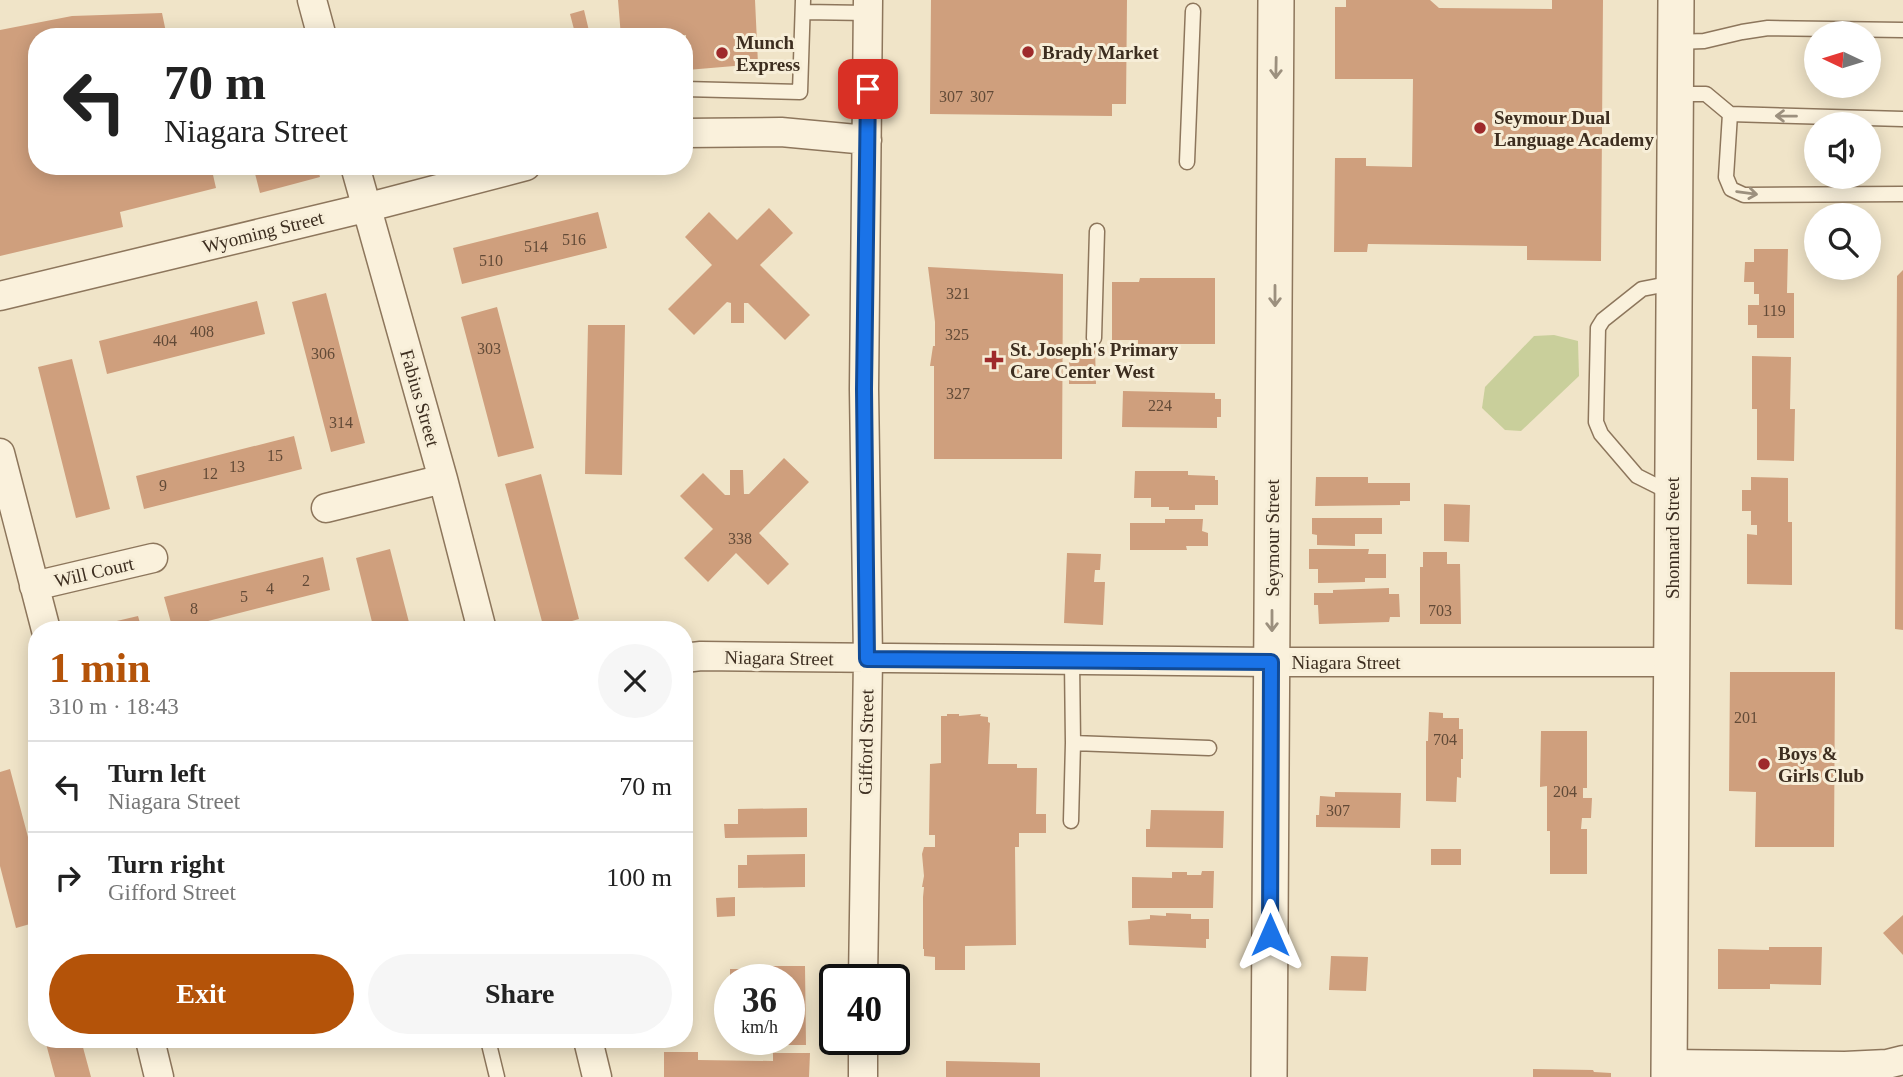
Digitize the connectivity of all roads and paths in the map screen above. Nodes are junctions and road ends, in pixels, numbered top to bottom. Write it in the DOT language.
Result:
graph roads {
  1 [pos="312,0"];
  2 [pos="1276,0"];
  3 [pos="1676,0"];
  4 [pos="803,6"];
  5 [pos="868,7"];
  6 [pos="1193,11"];
  7 [pos="320,28"];
  8 [pos="1903,30"];
  9 [pos="1676,42"];
  10 [pos="693,89"];
  11 [pos="1676,94"];
  12 [pos="1730,114"];
  13 [pos="1903,119"];
  14 [pos="693,133"];
  15 [pos="867,140"];
  16 [pos="1187,162"];
  17 [pos="357,175"];
  18 [pos="492,175"];
  19 [pos="1903,194"];
  20 [pos="365,208"];
  21 [pos="1097,231"];
  22 [pos="1674,283"];
  23 [pos="0,296"];
  24 [pos="1094,338"];
  25 [pos="0,453"];
  26 [pos="443,479"];
  27 [pos="1672,494"];
  28 [pos="326,508"];
  29 [pos="153,558"];
  30 [pos="34,586"];
  31 [pos="44,621"];
  32 [pos="480,621"];
  33 [pos="693,657"];
  34 [pos="867,659"];
  35 [pos="1072,661"];
  36 [pos="1271,662"];
  37 [pos="1671,662"];
  38 [pos="1073,743"];
  39 [pos="1209,748"];
  40 [pos="1071,821"];
  41 [pos="863,964"];
  42 [pos="152,1048"];
  43 [pos="490,1048"];
  44 [pos="590,1048"];
  45 [pos="863,1055"];
  46 [pos="1903,1060"];
  47 [pos="1669,1071"];
  48 [pos="159,1077"];
  49 [pos="497,1077"];
  50 [pos="597,1077"];
  51 [pos="863,1077"];
  52 [pos="1269,1077"];
  1 -- 7 [label="street"];
  2 -- 36 [label="street, Seymour Street, one-way"];
  3 -- 9 [label="street, Shonnard Street"];
  4 -- 5 [label="lane"];
  4 -- 10 [label="lane"];
  5 -- 15 [label="street, Gifford Street"];
  6 -- 16 [label="lane"];
  8 -- 9 [label="lane"];
  9 -- 11 [label="street, Shonnard Street"];
  11 -- 12 [label="lane"];
  11 -- 22 [label="street, Shonnard Street"];
  13 -- 12 [label="lane, one-way"];
  12 -- 19 [label="lane, one-way"];
  14 -- 15 [label="street"];
  15 -- 34 [label="street, Gifford Street"];
  17 -- 20 [label="street, Fabius Street"];
  18 -- 20 [label="street, Wyoming Street"];
  20 -- 23 [label="street, Wyoming Street"];
  20 -- 26 [label="street, Fabius Street"];
  21 -- 24 [label="lane"];
  22 -- 27 [label="street, Shonnard Street"];
  22 -- 27 [label="lane"];
  25 -- 30 [label="street"];
  26 -- 28 [label="street"];
  26 -- 32 [label="street, Fabius Street"];
  27 -- 37 [label="street, Shonnard Street"];
  29 -- 30 [label="street, Will Court"];
  30 -- 31 [label="street"];
  33 -- 34 [label="street, Niagara Street"];
  34 -- 35 [label="street, Niagara Street"];
  34 -- 41 [label="street, Gifford Street"];
  35 -- 36 [label="street, Niagara Street"];
  35 -- 38 [label="lane"];
  36 -- 37 [label="street, Niagara Street"];
  36 -- 52 [label="street, Seymour Street"];
  37 -- 47 [label="street, Shonnard Street"];
  38 -- 39 [label="lane"];
  38 -- 40 [label="lane"];
  42 -- 48 [label="street"];
  43 -- 49 [label="lane"];
  44 -- 50 [label="street"];
  45 -- 51 [label="street"];
  46 -- 47 [label="street"];
}
